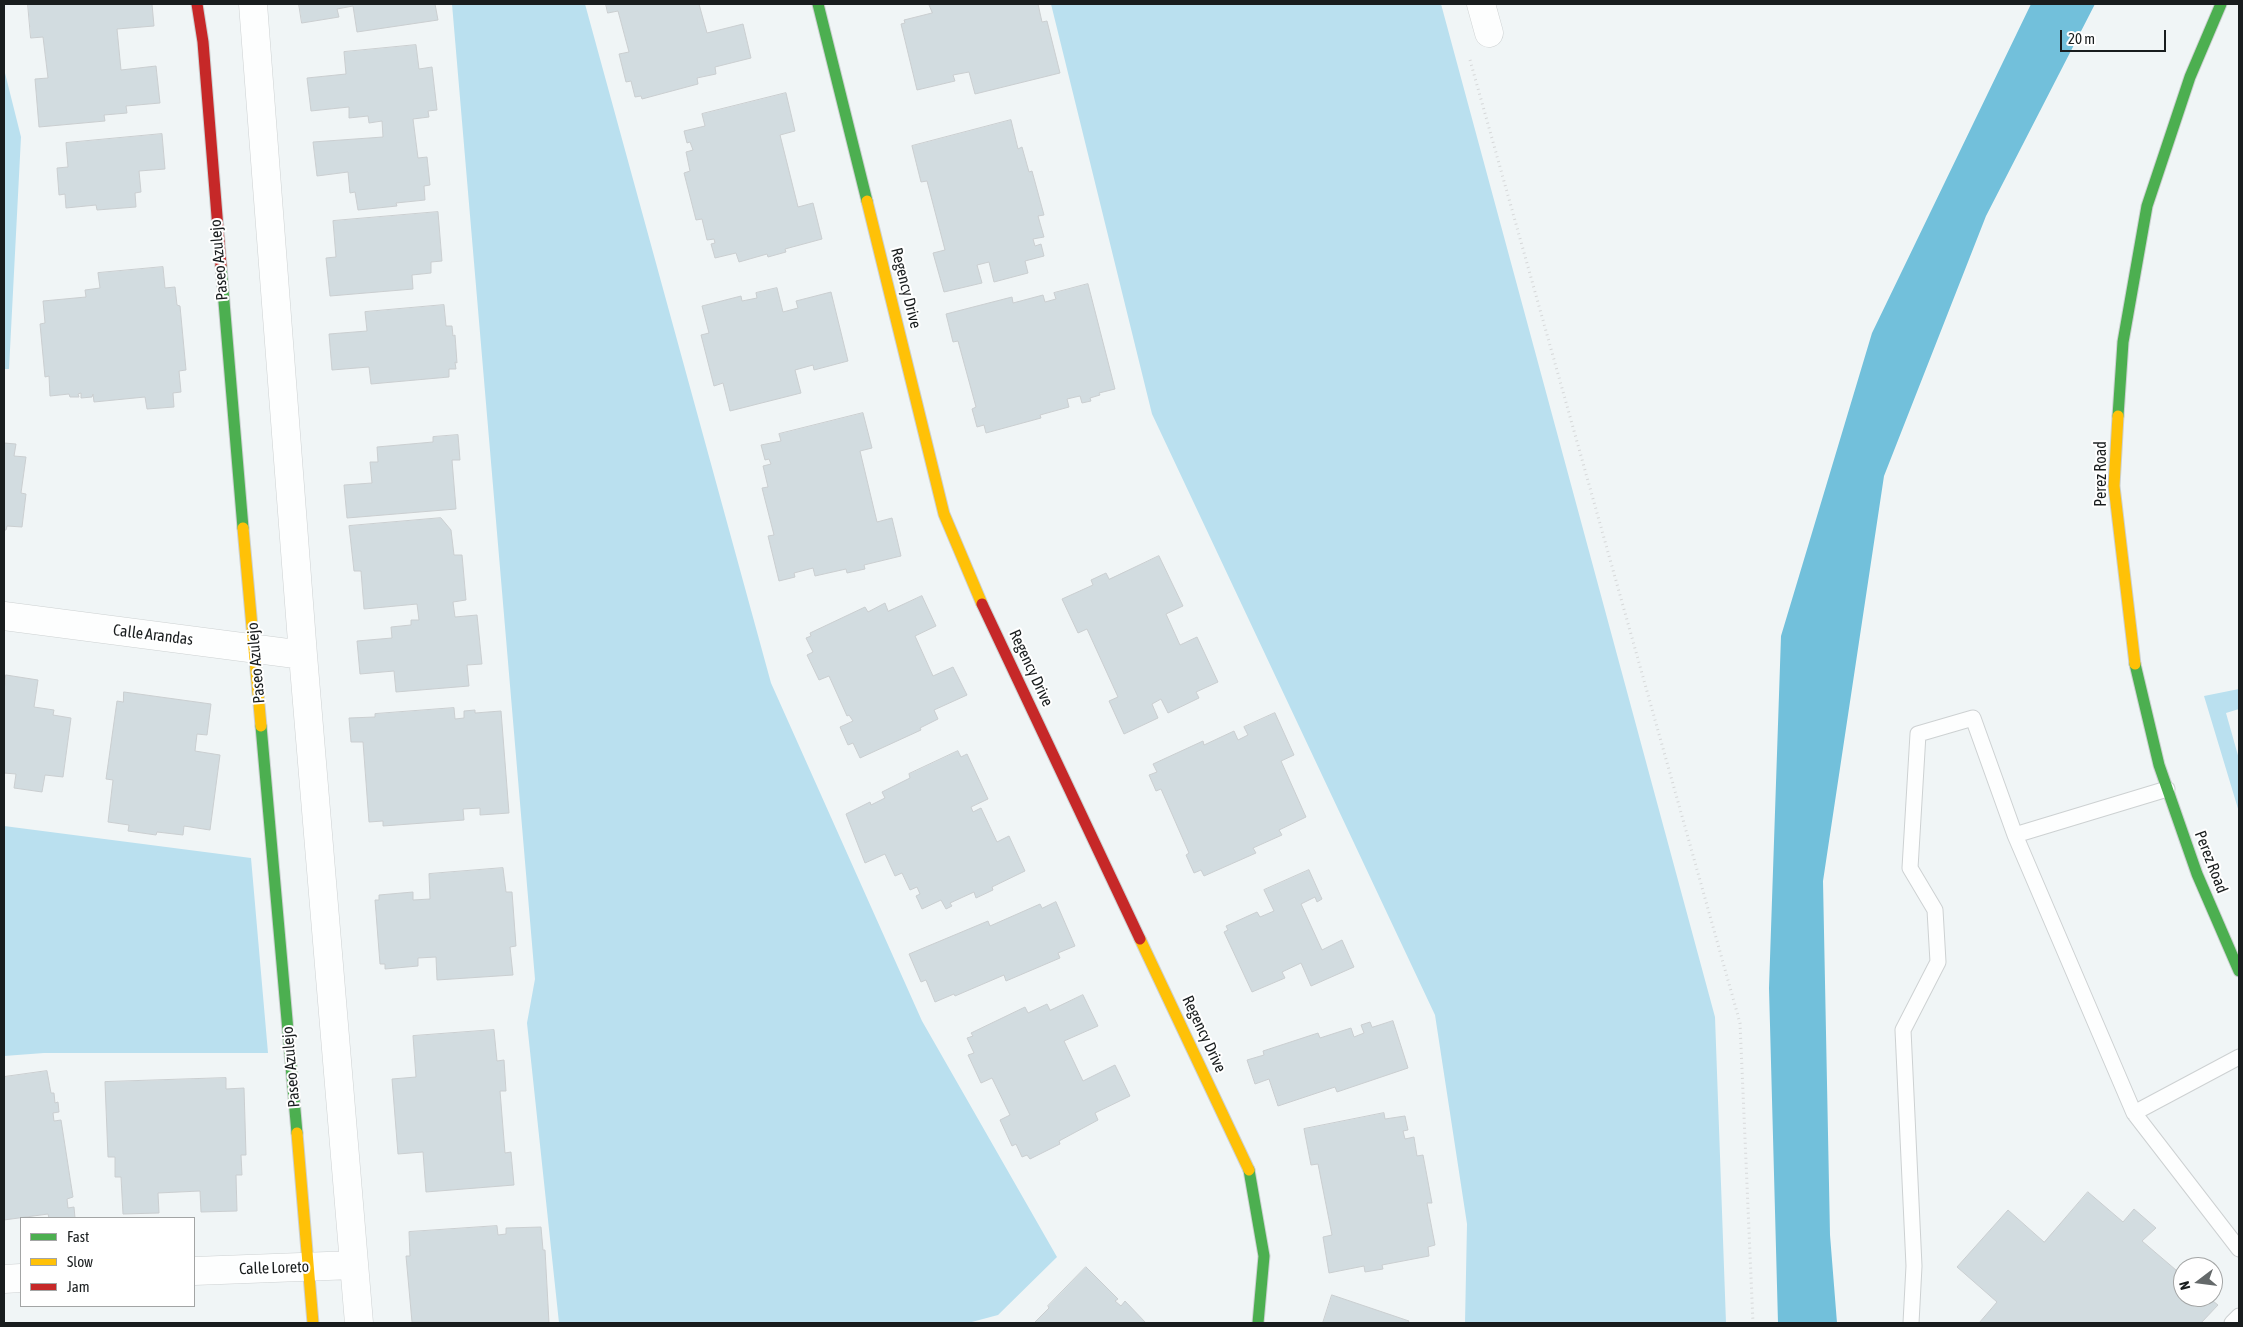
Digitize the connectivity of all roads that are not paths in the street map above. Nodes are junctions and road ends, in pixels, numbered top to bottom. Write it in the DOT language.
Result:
graph roads {
  1 [pos="197,4"];
  2 [pos="253,4"];
  3 [pos="818,4"];
  4 [pos="1481,4"];
  5 [pos="2221,4"];
  6 [pos="1489,34"];
  7 [pos="4,616"];
  8 [pos="255,649"];
  9 [pos="302,655"];
  10 [pos="2167,789"];
  11 [pos="2015,835"];
  12 [pos="2239,970"];
  13 [pos="2239,1057"];
  14 [pos="2134,1113"];
  15 [pos="2239,1249"];
  16 [pos="354,1265"];
  17 [pos="308,1267"];
  18 [pos="195,1271"];
  19 [pos="20,1278"];
  20 [pos="4,1279"];
  21 [pos="2239,1316"];
  22 [pos="313,1323"];
  23 [pos="359,1323"];
  24 [pos="1258,1323"];
  25 [pos="1911,1323"];
  26 [pos="2232,1323"];
  1 -- 8 [label="street, Paseo Azulejo"];
  2 -- 9 [label="street"];
  3 -- 24 [label="street, Regency Drive"];
  4 -- 6 [label="street"];
  5 -- 10 [label="street, Perez Road"];
  7 -- 8 [label="street, Calle Arandas"];
  8 -- 9 [label="street, Calle Arandas"];
  8 -- 17 [label="street, Paseo Azulejo"];
  9 -- 16 [label="street"];
  10 -- 11 [label="lane"];
  10 -- 12 [label="street, Perez Road"];
  11 -- 14 [label="lane"];
  11 -- 25 [label="lane"];
  13 -- 14 [label="lane"];
  14 -- 15 [label="lane"];
  16 -- 17 [label="street, Calle Loreto"];
  16 -- 23 [label="street"];
  17 -- 18 [label="street, Calle Loreto"];
  17 -- 22 [label="street, Paseo Azulejo"];
  19 -- 20 [label="street"];
  21 -- 26 [label="lane"];
}
